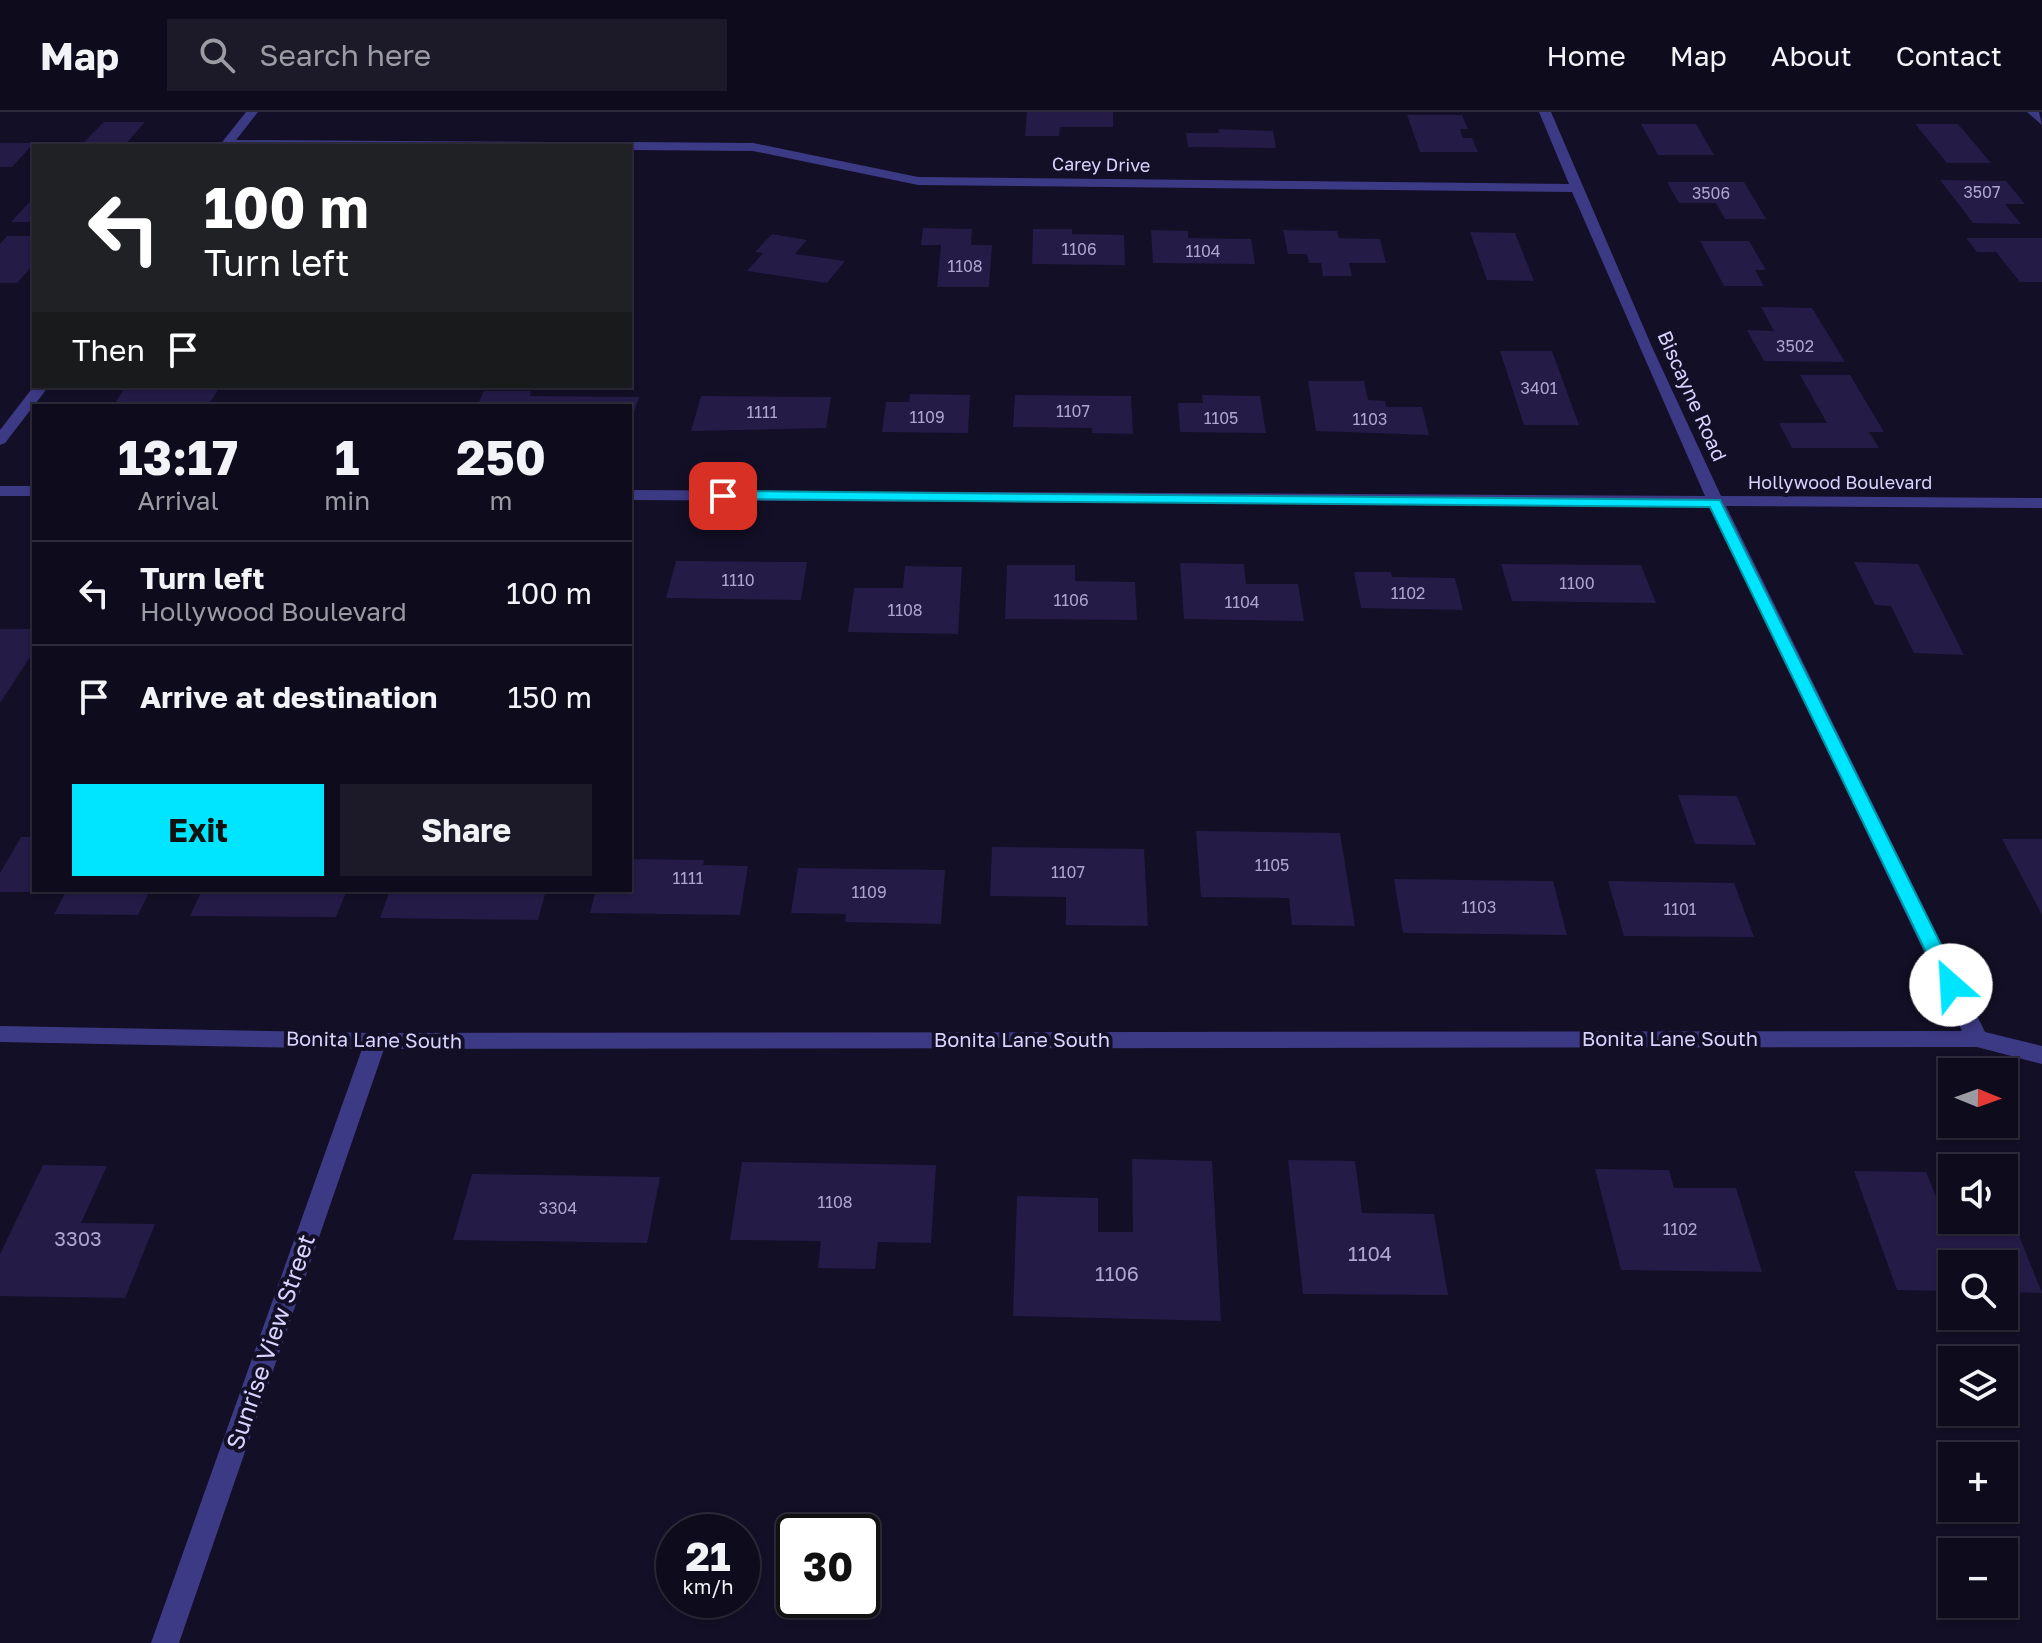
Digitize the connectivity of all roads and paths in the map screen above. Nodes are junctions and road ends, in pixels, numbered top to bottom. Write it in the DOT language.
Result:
graph roads {
  1 [pos="252,112"];
  2 [pos="1545,112"];
  3 [pos="2033,112"];
  4 [pos="2042,122"];
  5 [pos="227,144"];
  6 [pos="632,146"];
  7 [pos="1575,188"];
  8 [pos="40,388"];
  9 [pos="0,440"];
  10 [pos="0,491"];
  11 [pos="32,491"];
  12 [pos="632,495"];
  13 [pos="1715,503"];
  14 [pos="2042,503"];
  15 [pos="0,1034"];
  16 [pos="1977,1039"];
  17 [pos="376,1041"];
  18 [pos="2042,1055"];
  19 [pos="165,1643"];
  1 -- 5 [label="street"];
  2 -- 7 [label="street, Biscayne Road"];
  3 -- 4 [label="street"];
  6 -- 7 [label="street, Carey Drive"];
  7 -- 13 [label="street, Biscayne Road"];
  8 -- 9 [label="street"];
  10 -- 11 [label="street"];
  12 -- 13 [label="street, Hollywood Boulevard"];
  13 -- 14 [label="street, Hollywood Boulevard"];
  13 -- 16 [label="street, Biscayne Road"];
  15 -- 17 [label="street, Bonita Lane South"];
  16 -- 17 [label="street, Bonita Lane South"];
  16 -- 18 [label="street, Bonita Lane South"];
  17 -- 19 [label="street, Sunrise View Street"];
}
